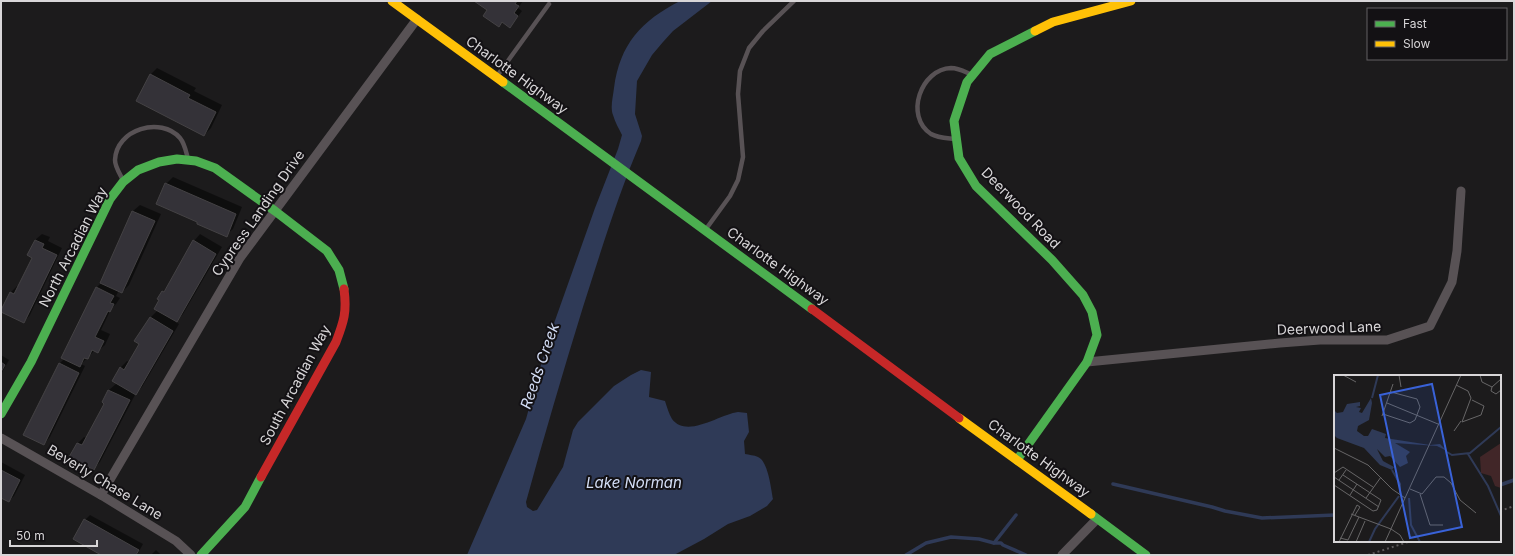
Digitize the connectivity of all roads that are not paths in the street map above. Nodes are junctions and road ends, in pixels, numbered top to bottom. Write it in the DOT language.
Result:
graph roads {
  1 [pos="392,1"];
  2 [pos="794,1"];
  3 [pos="1131,1"];
  4 [pos="549,4"];
  5 [pos="417,19"];
  6 [pos="973,75"];
  7 [pos="496,77"];
  8 [pos="956,139"];
  9 [pos="188,160"];
  10 [pos="123,182"];
  11 [pos="1461,191"];
  12 [pos="275,211"];
  13 [pos="705,230"];
  14 [pos="1088,362"];
  15 [pos="1,414"];
  16 [pos="1,438"];
  17 [pos="1017,460"];
  18 [pos="101,495"];
  19 [pos="1097,519"];
  20 [pos="191,555"];
  21 [pos="201,555"];
  22 [pos="1062,555"];
  23 [pos="1146,555"];
  1 -- 5 [label="street, Charlotte Highway"];
  2 -- 13 [label="lane"];
  3 -- 6 [label="street, Deerwood Road"];
  4 -- 7 [label="lane"];
  5 -- 7 [label="street, Charlotte Highway"];
  5 -- 12 [label="street, Cypress Landing Drive"];
  6 -- 8 [label="street, Deerwood Road"];
  6 -- 8 [label="lane"];
  7 -- 13 [label="street, Charlotte Highway"];
  8 -- 14 [label="street, Deerwood Road"];
  9 -- 10 [label="street, North Arcadian Way"];
  9 -- 10 [label="lane"];
  9 -- 12 [label="street, North Arcadian Way"];
  10 -- 15 [label="street, North Arcadian Way"];
  11 -- 14 [label="street, Deerwood Lane"];
  12 -- 18 [label="street, Cypress Landing Drive"];
  12 -- 21 [label="street, South Arcadian Way"];
  13 -- 17 [label="street, Charlotte Highway"];
  14 -- 17 [label="street, Deerwood Road"];
  16 -- 18 [label="street, Beverly Chase Lane"];
  17 -- 19 [label="street, Charlotte Highway"];
  18 -- 20 [label="street, Beverly Chase Lane"];
  19 -- 22 [label="street"];
  19 -- 23 [label="street, Charlotte Highway"];
}
